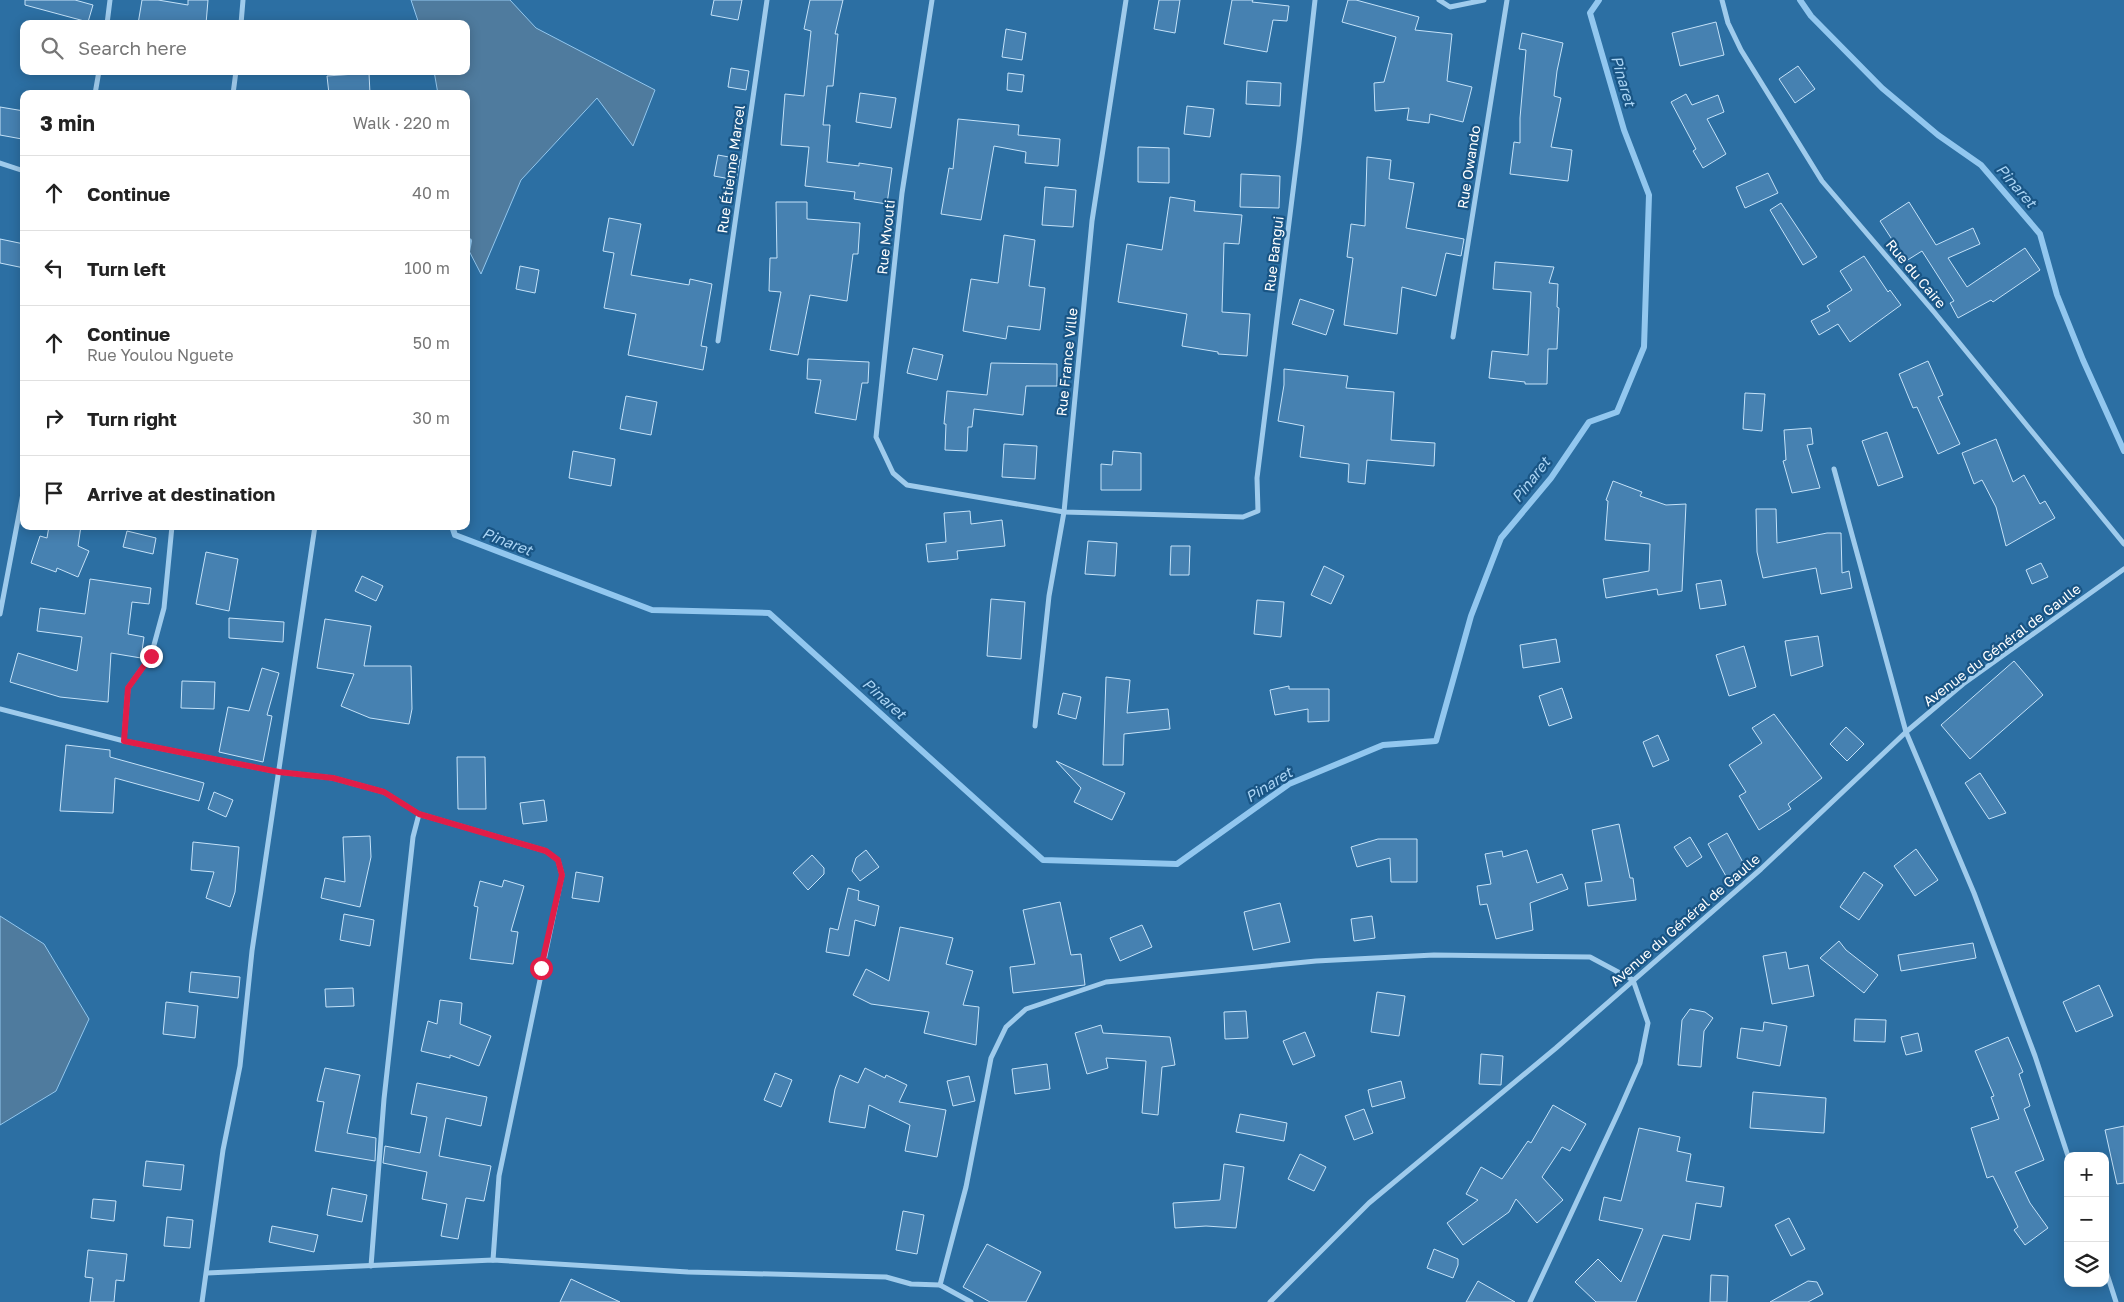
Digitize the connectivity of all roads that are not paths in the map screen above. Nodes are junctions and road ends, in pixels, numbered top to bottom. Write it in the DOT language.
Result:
graph roads {
  1 [pos="110,0"];
  2 [pos="243,0"];
  3 [pos="767,0"];
  4 [pos="932,0"];
  5 [pos="1126,0"];
  6 [pos="1315,0"];
  7 [pos="1439,0"];
  8 [pos="1484,0"];
  9 [pos="1507,0"];
  10 [pos="1722,0"];
  11 [pos="108,20"];
  12 [pos="241,20"];
  13 [pos="98,75"];
  14 [pos="236,75"];
  15 [pos="97,90"];
  16 [pos="234,90"];
  17 [pos="0,163"];
  18 [pos="20,169"];
  19 [pos="1453,337"];
  20 [pos="718,342"];
  21 [pos="1834,469"];
  22 [pos="20,509"];
  23 [pos="1064,512"];
  24 [pos="172,530"];
  25 [pos="314,530"];
  26 [pos="2124,544"];
  27 [pos="2124,569"];
  28 [pos="0,614"];
  29 [pos="0,709"];
  30 [pos="1035,726"];
  31 [pos="1906,732"];
  32 [pos="124,741"];
  33 [pos="279,772"];
  34 [pos="419,814"];
  35 [pos="1633,980"];
  36 [pos="2067,1152"];
  37 [pos="493,1260"];
  38 [pos="370,1266"];
  39 [pos="207,1273"];
  40 [pos="2109,1280"];
  41 [pos="940,1285"];
  42 [pos="202,1302"];
  43 [pos="970,1302"];
  44 [pos="1270,1302"];
  45 [pos="1530,1302"];
  46 [pos="2116,1302"];
  1 -- 11 [label="street"];
  2 -- 12 [label="street"];
  3 -- 20 [label="street, Rue Étienne Marcel"];
  4 -- 23 [label="street, Rue Mvouti"];
  5 -- 23 [label="street, Rue France Ville"];
  6 -- 23 [label="street, Rue Bangui"];
  7 -- 8 [label="street"];
  9 -- 19 [label="street, Rue Owando"];
  10 -- 26 [label="street, Rue du Caire"];
  13 -- 15 [label="street"];
  14 -- 16 [label="street"];
  17 -- 18 [label="street"];
  21 -- 31 [label="street"];
  22 -- 28 [label="street"];
  23 -- 30 [label="street, Rue France Ville"];
  24 -- 32 [label="street"];
  25 -- 33 [label="street"];
  27 -- 31 [label="street, Avenue du Général de Gaulle"];
  29 -- 32 [label="street"];
  31 -- 35 [label="street, Avenue du Général de Gaulle"];
  31 -- 36 [label="street"];
  32 -- 33 [label="street"];
  33 -- 34 [label="street"];
  33 -- 39 [label="street"];
  34 -- 37 [label="street"];
  34 -- 38 [label="street"];
  35 -- 41 [label="street"];
  35 -- 44 [label="street, Avenue du Général de Gaulle"];
  35 -- 45 [label="street"];
  37 -- 38 [label="street"];
  37 -- 41 [label="street"];
  38 -- 39 [label="street"];
  39 -- 42 [label="street"];
  40 -- 46 [label="street"];
  41 -- 43 [label="street"];
}
